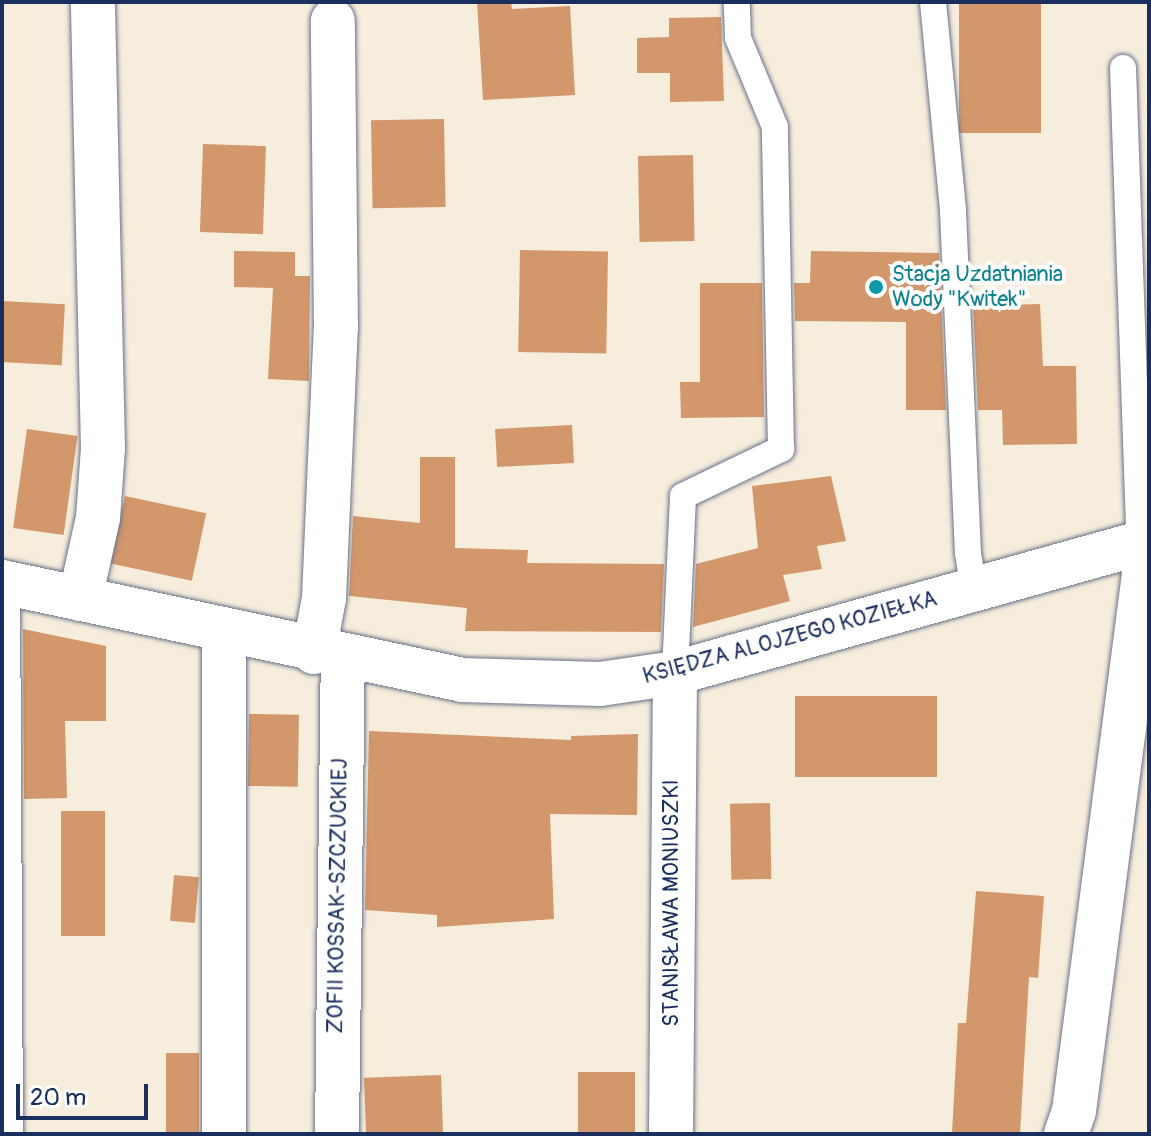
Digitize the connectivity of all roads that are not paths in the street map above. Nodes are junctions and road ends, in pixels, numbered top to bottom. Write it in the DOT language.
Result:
graph roads {
  1 [pos="93,2"];
  2 [pos="737,2"];
  3 [pos="933,2"];
  4 [pos="333,21"];
  5 [pos="1123,68"];
  6 [pos="1145,542"];
  7 [pos="5,582"];
  8 [pos="974,589"];
  9 [pos="80,599"];
  10 [pos="224,633"];
  11 [pos="329,655"];
  12 [pos="675,673"];
  13 [pos="10,1134"];
  14 [pos="224,1134"];
  15 [pos="337,1134"];
  16 [pos="671,1134"];
  17 [pos="1066,1134"];
  1 -- 9 [label="street"];
  2 -- 12 [label="lane"];
  3 -- 8 [label="lane"];
  4 -- 11 [label="street, ZOFII KOSSAK-SZCZUCKIEJ"];
  5 -- 6 [label="lane"];
  6 -- 8 [label="street, KSIĘDZA ALOJZEGO KOZIEŁKA"];
  6 -- 17 [label="street"];
  7 -- 9 [label="street, KSIĘDZA ALOJZEGO KOZIEŁKA"];
  7 -- 13 [label="lane"];
  8 -- 12 [label="street, KSIĘDZA ALOJZEGO KOZIEŁKA"];
  9 -- 10 [label="street, KSIĘDZA ALOJZEGO KOZIEŁKA"];
  10 -- 11 [label="street, KSIĘDZA ALOJZEGO KOZIEŁKA"];
  10 -- 14 [label="street"];
  11 -- 12 [label="street, KSIĘDZA ALOJZEGO KOZIEŁKA"];
  11 -- 15 [label="street, ZOFII KOSSAK-SZCZUCKIEJ"];
  12 -- 16 [label="street, STANISŁAWA MONIUSZKI"];
}
